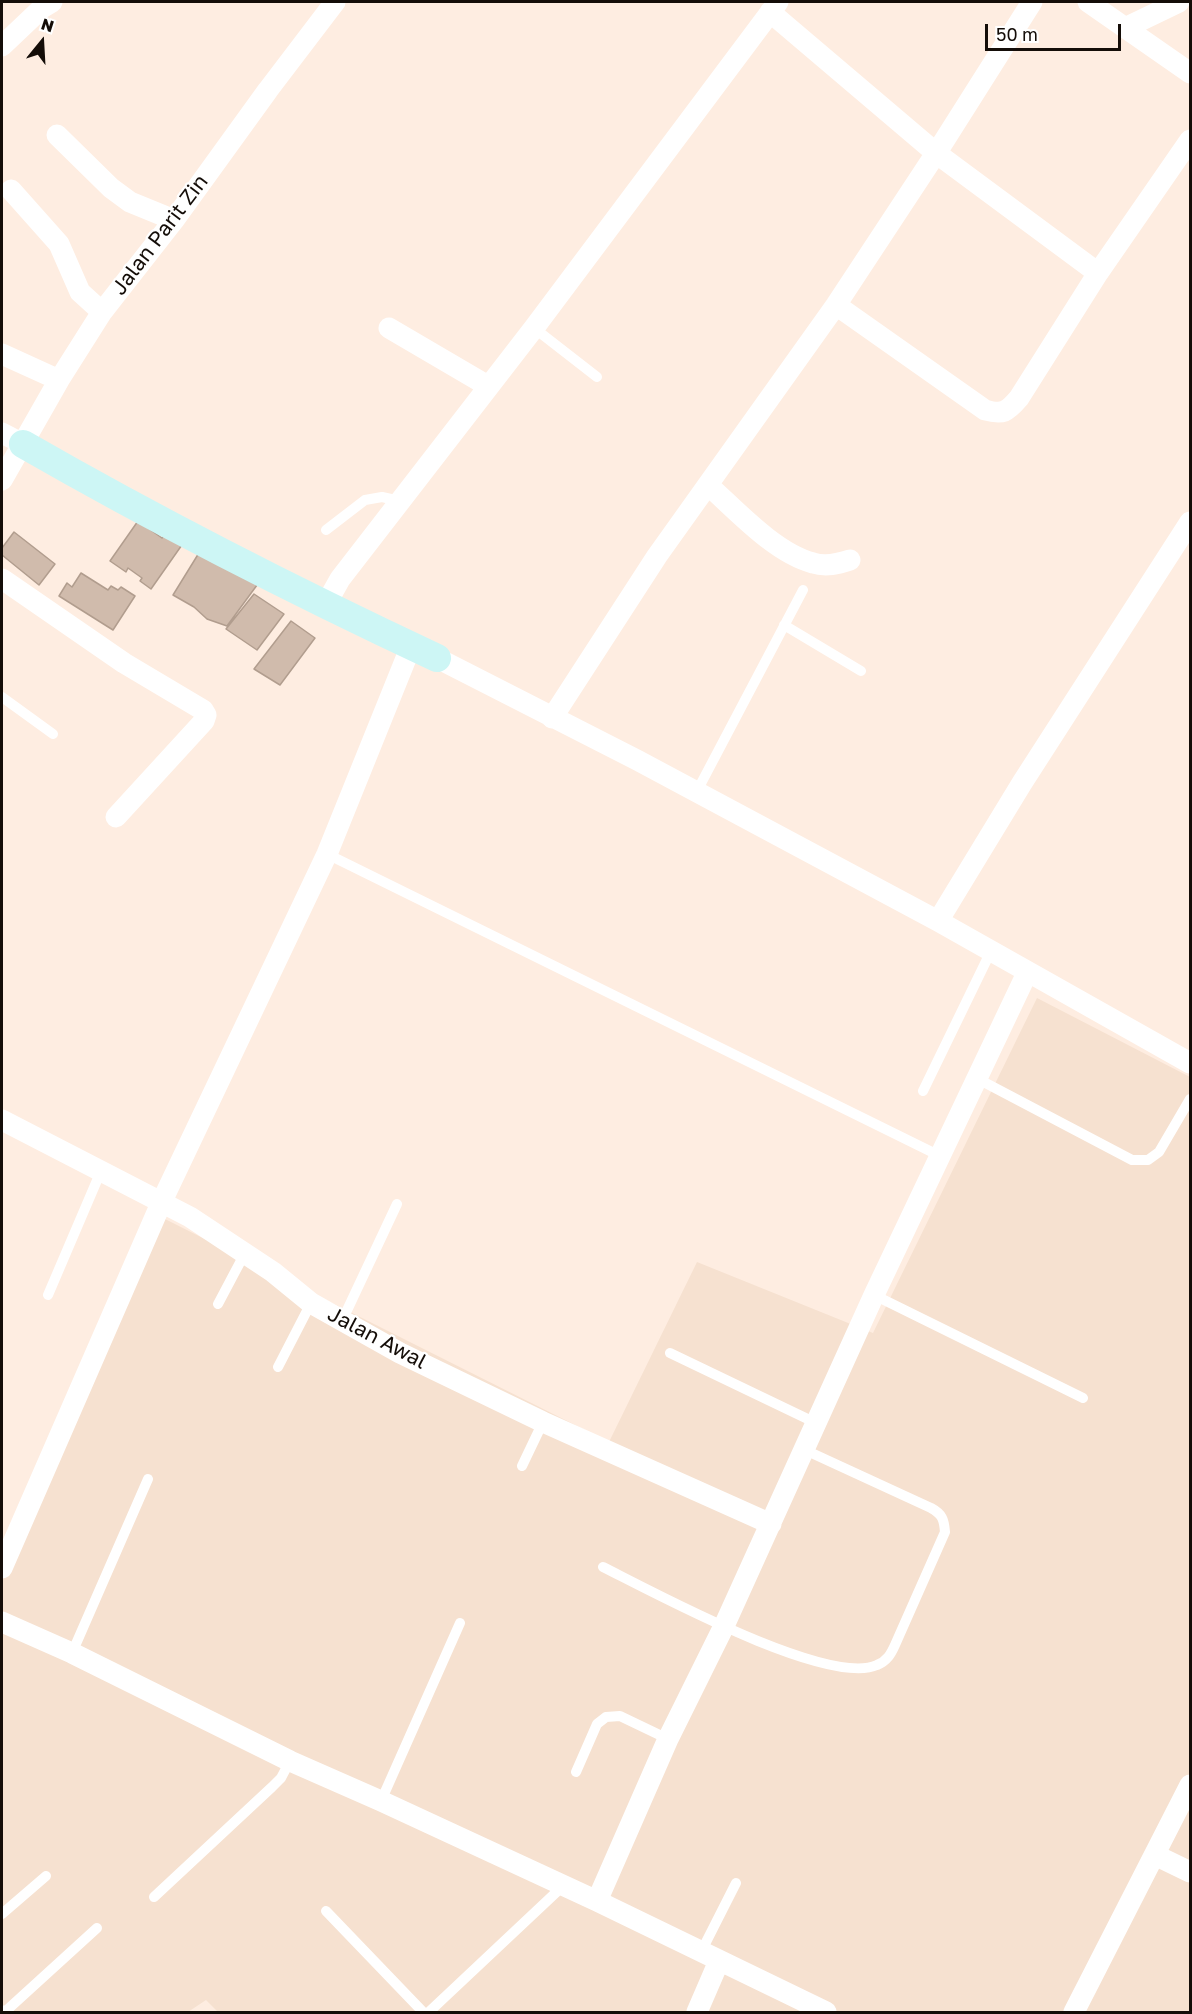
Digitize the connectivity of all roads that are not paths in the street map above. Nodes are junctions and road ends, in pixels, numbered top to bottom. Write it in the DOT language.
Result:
graph roads {
  1 [pos="52,2"];
  2 [pos="1032,2"];
  3 [pos="1088,2"];
  4 [pos="1179,2"];
  5 [pos="328,4"];
  6 [pos="774,7"];
  7 [pos="1125,27"];
  8 [pos="2,46"];
  9 [pos="1191,73"];
  10 [pos="57,135"];
  11 [pos="1191,140"];
  12 [pos="936,153"];
  13 [pos="11,190"];
  14 [pos="174,220"];
  15 [pos="1098,273"];
  16 [pos="836,305"];
  17 [pos="102,312"];
  18 [pos="389,328"];
  19 [pos="534,328"];
  20 [pos="2,354"];
  21 [pos="597,377"];
  22 [pos="59,380"];
  23 [pos="488,386"];
  24 [pos="12,438"];
  25 [pos="2,480"];
  26 [pos="708,485"];
  27 [pos="400,501"];
  28 [pos="1191,522"];
  29 [pos="326,530"];
  30 [pos="850,560"];
  31 [pos="2,579"];
  32 [pos="334,590"];
  33 [pos="803,590"];
  34 [pos="784,625"];
  35 [pos="425,652"];
  36 [pos="861,671"];
  37 [pos="2,697"];
  38 [pos="552,718"];
  39 [pos="53,734"];
  40 [pos="696,793"];
  41 [pos="116,817"];
  42 [pos="332,856"];
  43 [pos="938,921"];
  44 [pos="991,951"];
  45 [pos="1027,973"];
  46 [pos="1191,1063"];
  47 [pos="978,1079"];
  48 [pos="923,1091"];
  49 [pos="1191,1099"];
  50 [pos="2,1120"];
  51 [pos="940,1156"];
  52 [pos="102,1171"];
  53 [pos="162,1201"];
  54 [pos="397,1204"];
  55 [pos="245,1253"];
  56 [pos="48,1295"];
  57 [pos="874,1295"];
  58 [pos="311,1303"];
  59 [pos="218,1304"];
  60 [pos="342,1321"];
  61 [pos="670,1353"];
  62 [pos="278,1367"];
  63 [pos="1083,1398"];
  64 [pos="543,1422"];
  65 [pos="816,1423"];
  66 [pos="805,1450"];
  67 [pos="522,1466"];
  68 [pos="148,1479"];
  69 [pos="771,1524"];
  70 [pos="603,1567"];
  71 [pos="2,1568"];
  72 [pos="2,1622"];
  73 [pos="460,1623"];
  74 [pos="724,1626"];
  75 [pos="72,1653"];
  76 [pos="668,1738"];
  77 [pos="290,1761"];
  78 [pos="576,1772"];
  79 [pos="1191,1785"];
  80 [pos="381,1800"];
  81 [pos="1155,1855"];
  82 [pos="1191,1872"];
  83 [pos="46,1876"];
  84 [pos="736,1883"];
  85 [pos="564,1885"];
  86 [pos="154,1897"];
  87 [pos="597,1901"];
  88 [pos="326,1911"];
  89 [pos="2,1914"];
  90 [pos="97,1928"];
  91 [pos="710,1957"];
  92 [pos="2,2011"];
  93 [pos="423,2013"];
  94 [pos="429,2013"];
  95 [pos="697,2013"];
  96 [pos="826,2013"];
  97 [pos="1074,2013"];
  1 -- 8 [label="street"];
  2 -- 12 [label="street"];
  3 -- 7 [label="street"];
  4 -- 7 [label="street"];
  5 -- 14 [label="street, Jalan Parit Zin"];
  6 -- 12 [label="street"];
  6 -- 19 [label="street"];
  7 -- 9 [label="street"];
  10 -- 14 [label="street"];
  11 -- 15 [label="street"];
  12 -- 15 [label="street"];
  12 -- 16 [label="street"];
  13 -- 17 [label="street"];
  14 -- 17 [label="street, Jalan Parit Zin"];
  15 -- 16 [label="street"];
  16 -- 26 [label="street"];
  17 -- 22 [label="street, Jalan Parit Zin"];
  18 -- 23 [label="street"];
  19 -- 21 [label="lane"];
  19 -- 23 [label="street"];
  20 -- 22 [label="street"];
  22 -- 24 [label="street, Jalan Parit Zin"];
  23 -- 27 [label="street"];
  24 -- 25 [label="street, Jalan Parit Zin"];
  24 -- 32 [label="street"];
  26 -- 30 [label="street"];
  26 -- 38 [label="street"];
  27 -- 29 [label="lane"];
  27 -- 32 [label="street"];
  28 -- 43 [label="street"];
  31 -- 41 [label="street"];
  32 -- 35 [label="street"];
  33 -- 34 [label="lane"];
  34 -- 36 [label="lane"];
  34 -- 40 [label="lane"];
  35 -- 38 [label="street"];
  35 -- 42 [label="street"];
  37 -- 39 [label="lane"];
  38 -- 40 [label="street"];
  40 -- 43 [label="street"];
  42 -- 51 [label="lane"];
  42 -- 53 [label="street"];
  43 -- 44 [label="street"];
  44 -- 45 [label="street"];
  44 -- 48 [label="lane"];
  45 -- 46 [label="street"];
  45 -- 47 [label="street"];
  47 -- 49 [label="lane"];
  47 -- 51 [label="street"];
  50 -- 52 [label="street, Jalan Awal"];
  51 -- 57 [label="street"];
  52 -- 53 [label="street, Jalan Awal"];
  52 -- 56 [label="lane"];
  53 -- 55 [label="street, Jalan Awal"];
  53 -- 71 [label="street"];
  54 -- 60 [label="lane"];
  55 -- 58 [label="street, Jalan Awal"];
  55 -- 59 [label="lane"];
  57 -- 63 [label="lane"];
  57 -- 65 [label="street"];
  58 -- 60 [label="street, Jalan Awal"];
  58 -- 62 [label="lane"];
  60 -- 64 [label="street, Jalan Awal"];
  61 -- 65 [label="lane"];
  64 -- 67 [label="lane"];
  64 -- 69 [label="street, Jalan Awal"];
  65 -- 66 [label="street"];
  66 -- 69 [label="street"];
  66 -- 74 [label="lane"];
  68 -- 75 [label="lane"];
  69 -- 74 [label="street"];
  70 -- 74 [label="lane"];
  72 -- 75 [label="street"];
  73 -- 80 [label="lane"];
  74 -- 76 [label="street"];
  75 -- 77 [label="street"];
  76 -- 78 [label="lane"];
  76 -- 87 [label="street"];
  77 -- 80 [label="street"];
  77 -- 86 [label="lane"];
  79 -- 81 [label="street"];
  80 -- 85 [label="street"];
  81 -- 82 [label="street"];
  81 -- 97 [label="street"];
  83 -- 89 [label="lane"];
  84 -- 91 [label="lane"];
  85 -- 87 [label="street"];
  85 -- 94 [label="lane"];
  87 -- 91 [label="street"];
  88 -- 93 [label="lane"];
  90 -- 92 [label="lane"];
  91 -- 95 [label="street"];
  91 -- 96 [label="street"];
}
